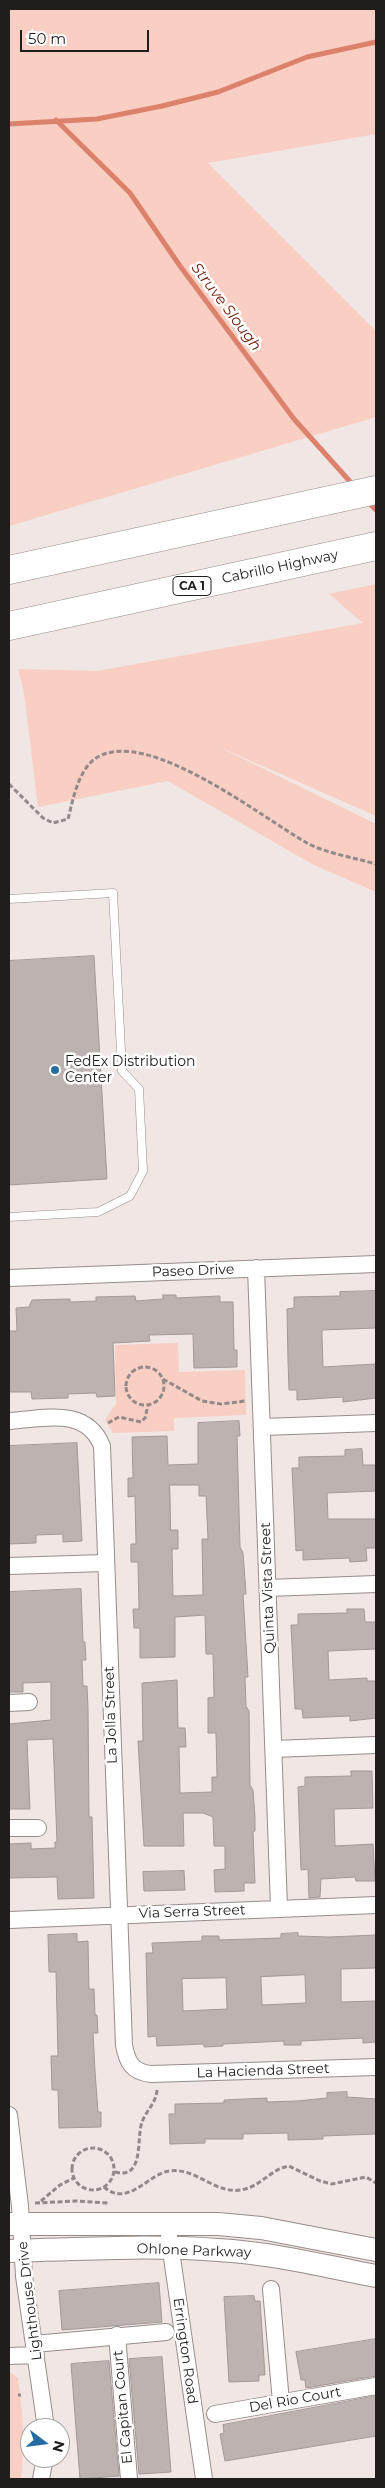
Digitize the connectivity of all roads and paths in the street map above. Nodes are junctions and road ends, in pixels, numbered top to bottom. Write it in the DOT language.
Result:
graph roads {
  1 [pos="376,490"];
  2 [pos="376,546"];
  3 [pos="9,570"];
  4 [pos="9,626"];
  5 [pos="9,784"];
  6 [pos="376,864"];
  7 [pos="9,899"];
  8 [pos="9,1217"];
  9 [pos="376,1264"];
  10 [pos="256,1268"];
  11 [pos="9,1278"];
  12 [pos="163,1378"];
  13 [pos="246,1401"];
  14 [pos="148,1405"];
  15 [pos="9,1421"];
  16 [pos="108,1423"];
  17 [pos="376,1423"];
  18 [pos="262,1427"];
  19 [pos="106,1563"];
  20 [pos="9,1566"];
  21 [pos="376,1584"];
  22 [pos="268,1588"];
  23 [pos="30,1702"];
  24 [pos="9,1703"];
  25 [pos="376,1745"];
  26 [pos="274,1749"];
  27 [pos="9,1828"];
  28 [pos="38,1828"];
  29 [pos="376,1905"];
  30 [pos="279,1908"];
  31 [pos="118,1915"];
  32 [pos="9,1920"];
  33 [pos="376,2067"];
  34 [pos="151,2074"];
  35 [pos="157,2090"];
  36 [pos="9,2115"];
  37 [pos="115,2172"];
  38 [pos="74,2178"];
  39 [pos="376,2183"];
  40 [pos="104,2187"];
  41 [pos="40,2201"];
  42 [pos="169,2223"];
  43 [pos="15,2224"];
  44 [pos="168,2248"];
  45 [pos="376,2250"];
  46 [pos="16,2251"];
  47 [pos="376,2276"];
  48 [pos="271,2289"];
  49 [pos="166,2332"];
  50 [pos="117,2335"];
  51 [pos="35,2349"];
  52 [pos="9,2356"];
  53 [pos="376,2386"];
  54 [pos="281,2402"];
  55 [pos="215,2414"];
  56 [pos="45,2418"];
  57 [pos="129,2479"];
  58 [pos="204,2479"];
  1 -- 3 [label="highway"];
  2 -- 4 [label="highway, Cabrillo Highway / CA 1"];
  5 -- 6 [label="path"];
  7 -- 8 [label="lane"];
  9 -- 10 [label="street, Paseo Drive"];
  10 -- 11 [label="street, Paseo Drive"];
  10 -- 18 [label="street, Quinta Vista Street"];
  12 -- 13 [label="path"];
  12 -- 14 [label="path"];
  12 -- 14 [label="path"];
  14 -- 16 [label="path"];
  15 -- 19 [label="street, La Jolla Street"];
  17 -- 18 [label="street"];
  18 -- 22 [label="street, Quinta Vista Street"];
  19 -- 20 [label="street"];
  19 -- 31 [label="street, La Jolla Street"];
  21 -- 22 [label="street"];
  22 -- 26 [label="street, Quinta Vista Street"];
  23 -- 24 [label="street"];
  25 -- 26 [label="street"];
  26 -- 30 [label="street, Quinta Vista Street"];
  27 -- 28 [label="street"];
  29 -- 30 [label="street, Via Serra Street"];
  30 -- 31 [label="street, Via Serra Street"];
  31 -- 32 [label="street, Via Serra Street"];
  31 -- 34 [label="street, La Jolla Street"];
  33 -- 34 [label="street, La Hacienda Street"];
  35 -- 37 [label="path"];
  36 -- 43 [label="street, Lighthouse Drive"];
  37 -- 38 [label="path"];
  37 -- 40 [label="path"];
  38 -- 40 [label="path"];
  38 -- 41 [label="path"];
  39 -- 40 [label="path"];
  42 -- 43 [label="street, Ohlone Parkway"];
  42 -- 44 [label="street, Errington Road"];
  42 -- 45 [label="street, Ohlone Parkway"];
  43 -- 46 [label="street, Lighthouse Drive"];
  44 -- 46 [label="street, Ohlone Parkway"];
  44 -- 47 [label="street, Ohlone Parkway"];
  44 -- 58 [label="street, Errington Road"];
  46 -- 51 [label="street, Lighthouse Drive"];
  48 -- 54 [label="street"];
  49 -- 50 [label="street"];
  50 -- 51 [label="street"];
  50 -- 57 [label="street, El Capitan Court"];
  51 -- 52 [label="street"];
  51 -- 56 [label="street, Lighthouse Drive"];
  53 -- 54 [label="street, Del Rio Court"];
  54 -- 55 [label="street, Del Rio Court"];
}
